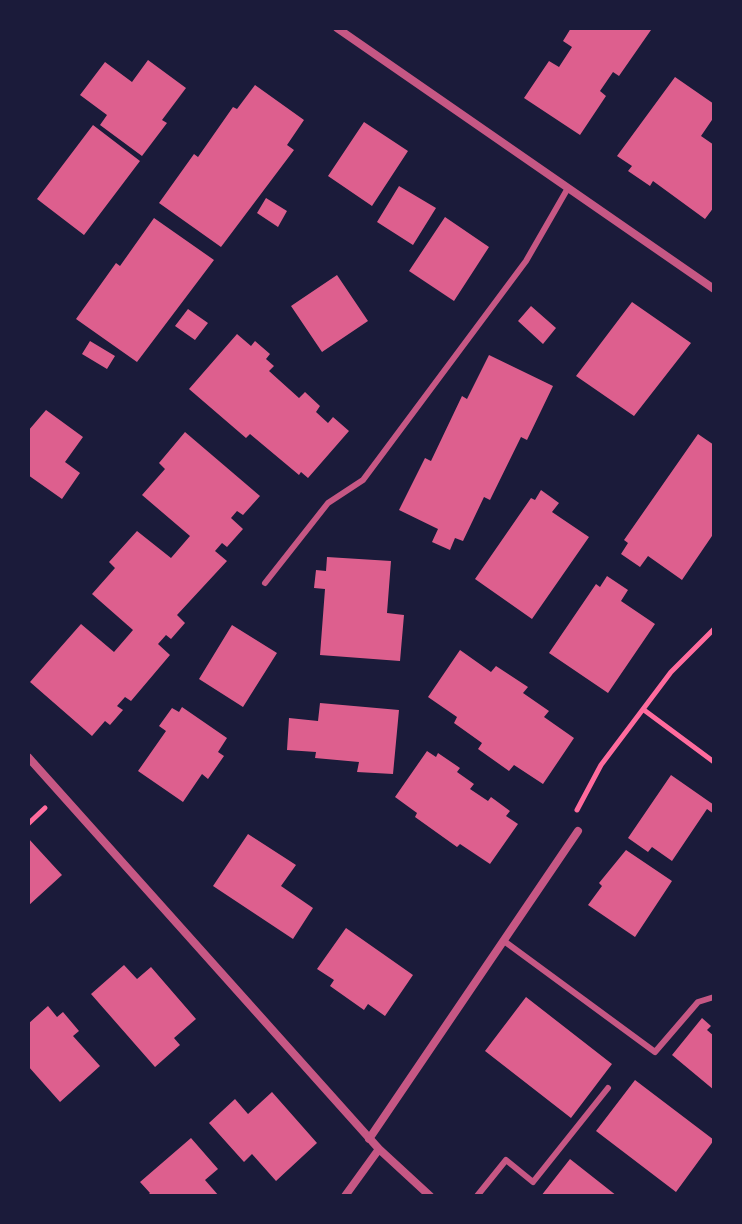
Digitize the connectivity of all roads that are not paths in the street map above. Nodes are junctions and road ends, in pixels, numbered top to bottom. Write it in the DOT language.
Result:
graph roads {
  1 [pos="337,28"];
  2 [pos="568,188"];
  3 [pos="714,289"];
  4 [pos="265,583"];
  5 [pos="28,757"];
  6 [pos="578,831"];
  7 [pos="504,941"];
  8 [pos="714,997"];
  9 [pos="608,1088"];
  10 [pos="369,1139"];
  11 [pos="379,1149"];
  12 [pos="345,1196"];
  13 [pos="430,1196"];
  14 [pos="477,1196"];
  1 -- 2 [label="street"];
  2 -- 3 [label="street"];
  2 -- 4 [label="lane"];
  5 -- 10 [label="street"];
  6 -- 7 [label="street"];
  7 -- 8 [label="lane"];
  7 -- 10 [label="street"];
  9 -- 14 [label="lane"];
  10 -- 11 [label="street"];
  11 -- 12 [label="street"];
  11 -- 13 [label="street"];
}
